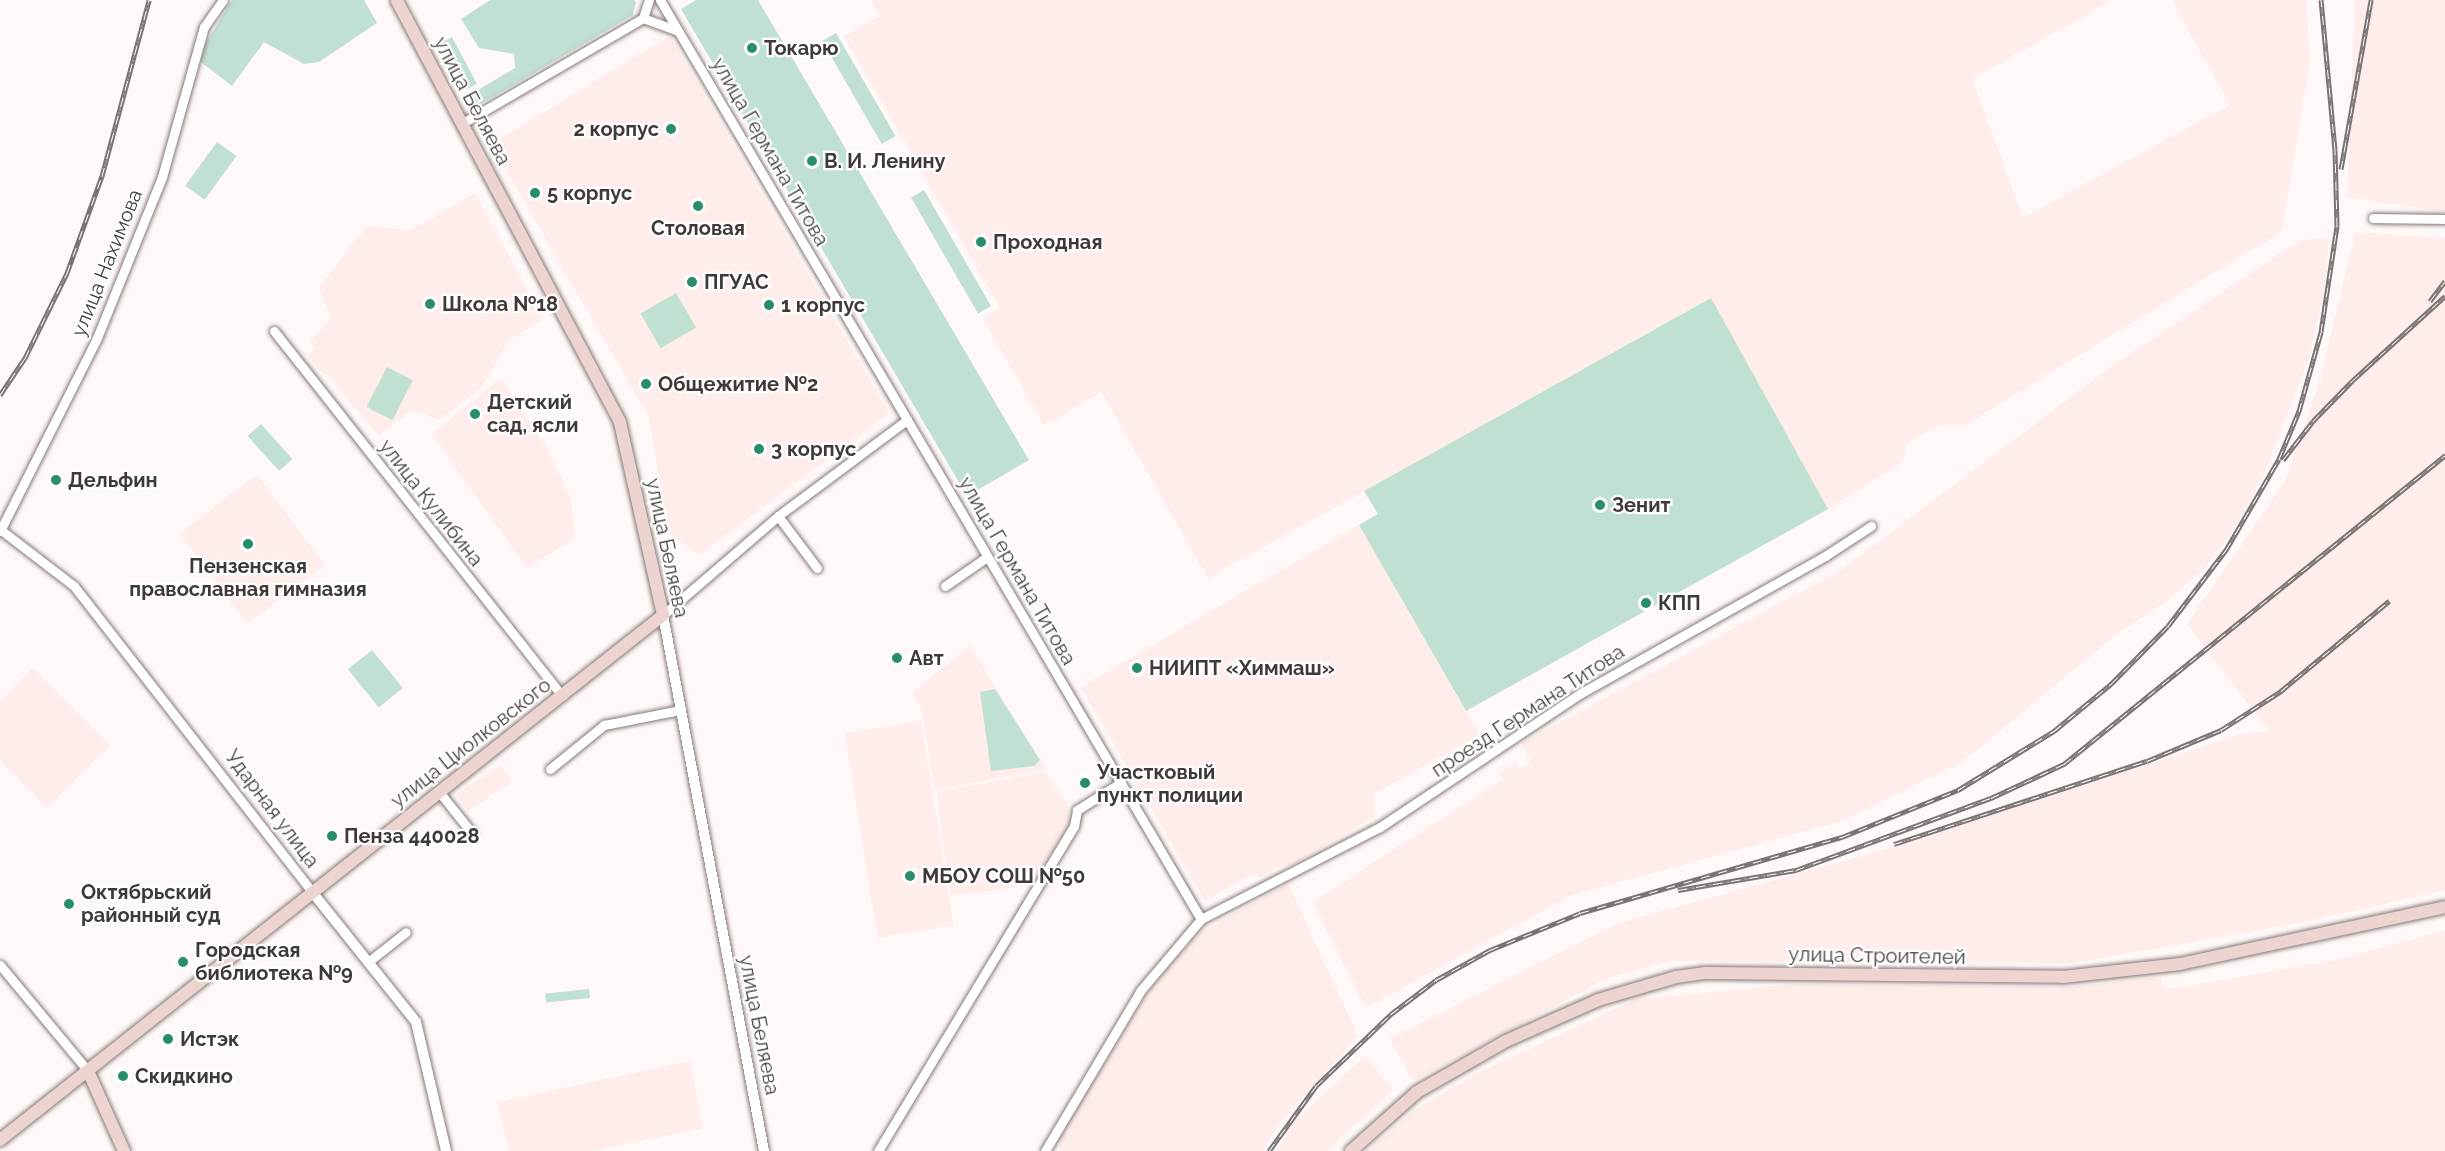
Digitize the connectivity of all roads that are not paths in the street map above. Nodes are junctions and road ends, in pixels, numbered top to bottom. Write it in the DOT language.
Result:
graph roads {
  1 [pos="223,0"];
  2 [pos="396,0"];
  3 [pos="649,0"];
  4 [pos="660,0"];
  5 [pos="642,18"];
  6 [pos="678,31"];
  7 [pos="461,124"];
  8 [pos="2373,218"];
  9 [pos="2445,219"];
  10 [pos="274,331"];
  11 [pos="907,420"];
  12 [pos="778,516"];
  13 [pos="1870,526"];
  14 [pos="0,531"];
  15 [pos="987,557"];
  16 [pos="817,568"];
  17 [pos="945,586"];
  18 [pos="663,615"];
  19 [pos="562,696"];
  20 [pos="680,710"];
  21 [pos="550,769"];
  22 [pos="1120,783"];
  23 [pos="440,793"];
  24 [pos="472,832"];
  25 [pos="313,893"];
  26 [pos="2445,907"];
  27 [pos="1201,919"];
  28 [pos="406,932"];
  29 [pos="368,962"];
  30 [pos="0,965"];
  31 [pos="88,1071"];
  32 [pos="0,1140"];
  33 [pos="124,1151"];
  34 [pos="446,1151"];
  35 [pos="764,1151"];
  36 [pos="878,1151"];
  37 [pos="1045,1151"];
  38 [pos="1351,1151"];
  1 -- 14 [label="street, улица Нахимова"];
  2 -- 7 [label="main road, улица Беляева"];
  3 -- 5 [label="street"];
  4 -- 6 [label="street, улица Германа Титова"];
  5 -- 6 [label="street"];
  5 -- 7 [label="street"];
  6 -- 11 [label="street, улица Германа Титова"];
  7 -- 18 [label="main road, улица Беляева"];
  8 -- 9 [label="street"];
  10 -- 19 [label="street, улица Кулибина"];
  11 -- 12 [label="street, улица Циолковского"];
  11 -- 15 [label="street, улица Германа Титова"];
  12 -- 16 [label="street"];
  12 -- 18 [label="street, улица Циолковского"];
  13 -- 27 [label="street, проезд Германа Титова"];
  14 -- 25 [label="street, Ударная улица"];
  15 -- 17 [label="street"];
  15 -- 22 [label="street, улица Германа Титова"];
  18 -- 19 [label="main road, улица Циолковского"];
  18 -- 20 [label="street, улица Беляева"];
  19 -- 23 [label="main road, улица Циолковского"];
  20 -- 21 [label="street"];
  20 -- 35 [label="street, улица Беляева"];
  22 -- 27 [label="street, улица Германа Титова"];
  22 -- 36 [label="street"];
  23 -- 24 [label="street"];
  23 -- 25 [label="main road, улица Циолковского"];
  25 -- 29 [label="street, Ударная улица"];
  25 -- 31 [label="main road, улица Циолковского"];
  26 -- 38 [label="main road, улица Строителей"];
  27 -- 37 [label="street"];
  28 -- 29 [label="street"];
  29 -- 34 [label="street, Ударная улица"];
  30 -- 31 [label="street"];
  31 -- 32 [label="main road, улица Циолковского"];
  31 -- 33 [label="main road"];
}
